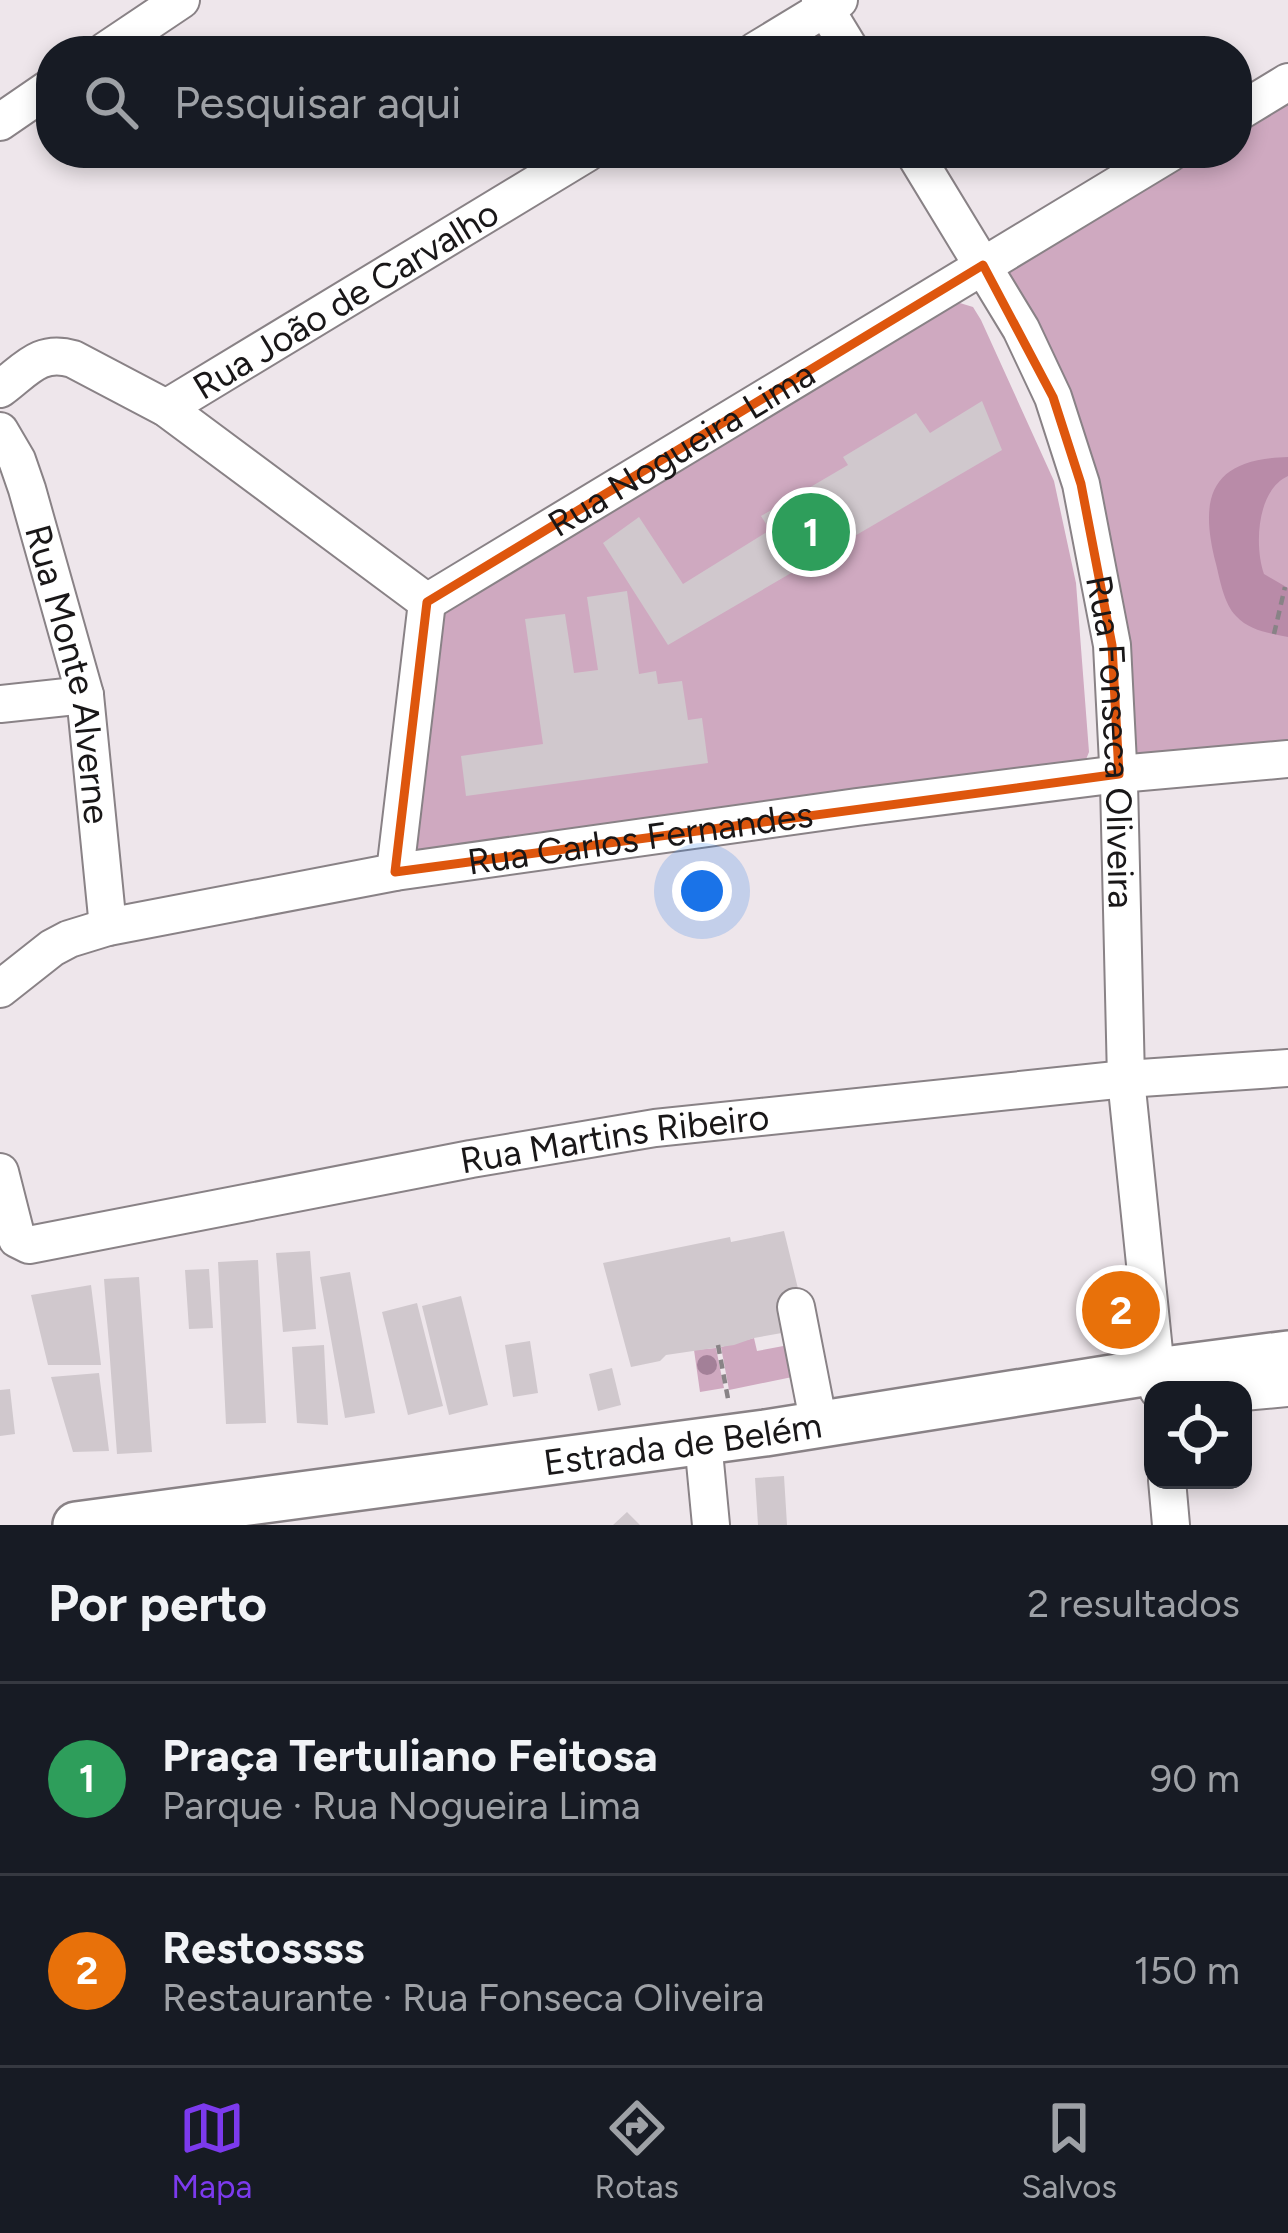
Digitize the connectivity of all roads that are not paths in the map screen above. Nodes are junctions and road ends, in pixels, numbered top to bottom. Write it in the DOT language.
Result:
graph roads {
  1 [pos="181,0"];
  2 [pos="828,3"];
  3 [pos="127,36"];
  4 [pos="778,36"];
  5 [pos="844,36"];
  6 [pos="1288,82"];
  7 [pos="36,97"];
  8 [pos="1252,104"];
  9 [pos="0,122"];
  10 [pos="562,168"];
  11 [pos="923,168"];
  12 [pos="1145,168"];
  13 [pos="983,265"];
  14 [pos="0,389"];
  15 [pos="166,408"];
  16 [pos="0,431"];
  17 [pos="427,602"];
  18 [pos="85,695"];
  19 [pos="0,704"];
  20 [pos="1288,759"];
  21 [pos="1119,774"];
  22 [pos="395,872"];
  23 [pos="107,927"];
  24 [pos="4,986"];
  25 [pos="1288,1069"];
  26 [pos="1126,1078"];
  27 [pos="0,1172"];
  28 [pos="796,1307"];
  29 [pos="1288,1354"];
  30 [pos="1157,1380"];
  31 [pos="1288,1388"];
  32 [pos="1252,1391"];
  33 [pos="819,1425"];
  34 [pos="720,1439"];
  35 [pos="1168,1489"];
  36 [pos="76,1525"];
  37 [pos="711,1525"];
  38 [pos="1171,1525"];
  1 -- 3 [label="street"];
  2 -- 4 [label="street"];
  2 -- 5 [label="street"];
  6 -- 8 [label="street"];
  7 -- 9 [label="street"];
  10 -- 15 [label="street, Rua João de Carvalho"];
  11 -- 13 [label="street, Rua Fonseca Oliveira"];
  12 -- 13 [label="street, Rua Nogueira Lima"];
  13 -- 17 [label="street, Rua Nogueira Lima"];
  13 -- 21 [label="street, Rua Fonseca Oliveira"];
  14 -- 15 [label="street"];
  15 -- 17 [label="street"];
  16 -- 18 [label="street, Rua Monte Alverne"];
  17 -- 22 [label="street"];
  18 -- 19 [label="street"];
  18 -- 23 [label="street, Rua Monte Alverne"];
  20 -- 21 [label="street, Rua Carlos Fernandes"];
  21 -- 22 [label="street, Rua Carlos Fernandes"];
  21 -- 26 [label="street, Rua Fonseca Oliveira"];
  22 -- 23 [label="street, Rua Carlos Fernandes"];
  23 -- 24 [label="street, Rua Carlos Fernandes"];
  25 -- 26 [label="street, Rua Martins Ribeiro"];
  26 -- 27 [label="street, Rua Martins Ribeiro"];
  26 -- 30 [label="street, Rua Fonseca Oliveira"];
  28 -- 33 [label="street"];
  29 -- 30 [label="main road, Estrada de Belém"];
  30 -- 33 [label="main road, Estrada de Belém"];
  31 -- 32 [label="street"];
  33 -- 34 [label="main road, Estrada de Belém"];
  34 -- 36 [label="main road, Estrada de Belém"];
  34 -- 37 [label="street"];
  35 -- 38 [label="street"];
}
